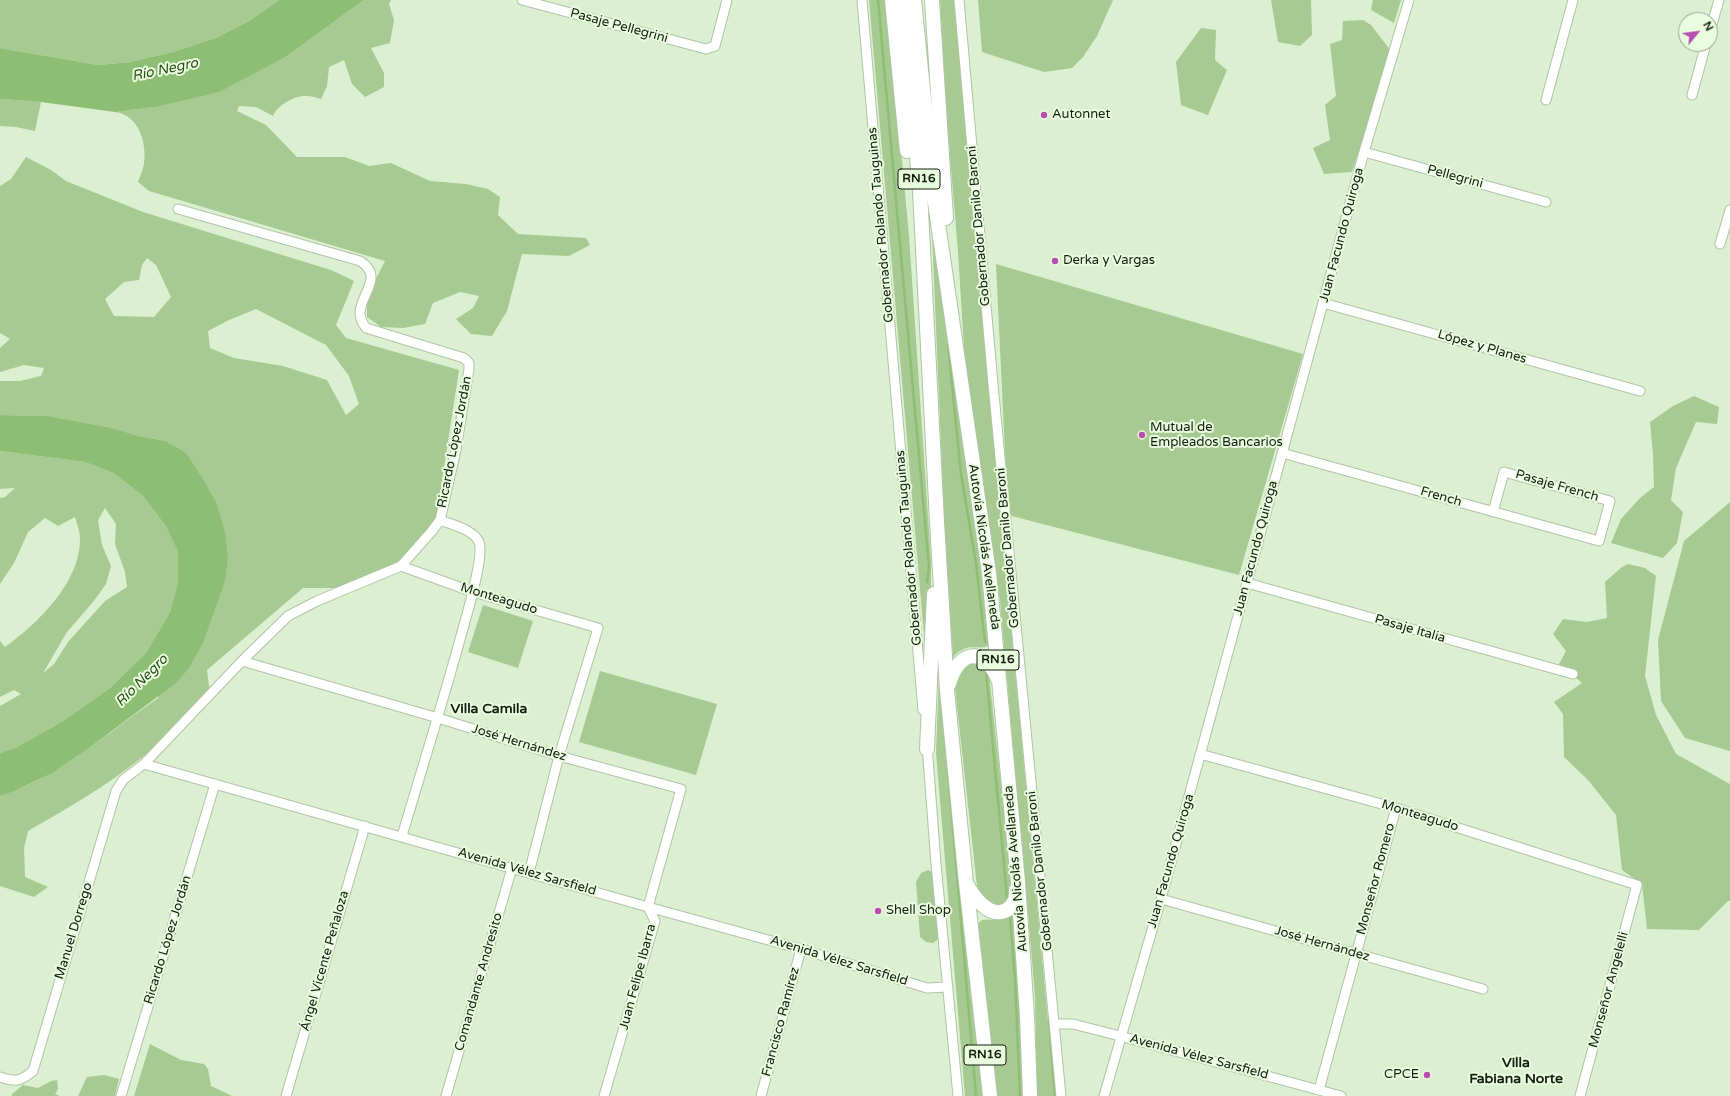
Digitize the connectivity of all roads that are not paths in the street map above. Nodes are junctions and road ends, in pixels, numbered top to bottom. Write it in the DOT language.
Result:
graph roads {
  1 [pos="522,0"];
  2 [pos="727,0"];
  3 [pos="862,0"];
  4 [pos="892,0"];
  5 [pos="903,0"];
  6 [pos="914,0"];
  7 [pos="932,0"];
  8 [pos="959,0"];
  9 [pos="1409,0"];
  10 [pos="1573,0"];
  11 [pos="1719,0"];
  12 [pos="1716,12"];
  13 [pos="1704,52"];
  14 [pos="1692,95"];
  15 [pos="1546,100"];
  16 [pos="1364,152"];
  17 [pos="1546,202"];
  18 [pos="178,208"];
  19 [pos="1730,210"];
  20 [pos="1720,244"];
  21 [pos="1323,303"];
  22 [pos="951,307"];
  23 [pos="928,343"];
  24 [pos="1640,392"];
  25 [pos="1282,453"];
  26 [pos="1493,512"];
  27 [pos="440,520"];
  28 [pos="937,522"];
  29 [pos="1599,541"];
  30 [pos="401,566"];
  31 [pos="1247,583"];
  32 [pos="473,592"];
  33 [pos="242,661"];
  34 [pos="1574,674"];
  35 [pos="1001,689"];
  36 [pos="947,690"];
  37 [pos="438,718"];
  38 [pos="927,749"];
  39 [pos="1200,754"];
  40 [pos="559,756"];
  41 [pos="144,764"];
  42 [pos="214,784"];
  43 [pos="681,789"];
  44 [pos="1396,808"];
  45 [pos="365,826"];
  46 [pos="402,836"];
  47 [pos="512,868"];
  48 [pos="529,873"];
  49 [pos="1018,882"];
  50 [pos="966,883"];
  51 [pos="1637,885"];
  52 [pos="1161,899"];
  53 [pos="648,907"];
  54 [pos="801,949"];
  55 [pos="1356,953"];
  56 [pos="948,987"];
  57 [pos="1483,989"];
  58 [pos="1055,1024"];
  59 [pos="1120,1036"];
  60 [pos="0,1078"];
  61 [pos="1319,1090"];
  62 [pos="121,1096"];
  63 [pos="286,1096"];
  64 [pos="446,1096"];
  65 [pos="604,1096"];
  66 [pos="761,1096"];
  67 [pos="958,1096"];
  68 [pos="990,1096"];
  69 [pos="1030,1096"];
  70 [pos="1061,1096"];
  71 [pos="1104,1096"];
  72 [pos="1341,1096"];
  73 [pos="1580,1096"];
  1 -- 2 [label="street, Pasaje Pellegrini"];
  3 -- 38 [label="street, Gobernador Rolando Tauguinas"];
  4 -- 23 [label="highway"];
  5 -- 23 [label="highway, RN16"];
  6 -- 22 [label="highway, Autovía Nicolás Avellaneda / RN16"];
  7 -- 22 [label="highway"];
  8 -- 58 [label="street, Gobernador Danilo Baroni"];
  9 -- 16 [label="street, Juan Facundo Quiroga"];
  10 -- 15 [label="street"];
  11 -- 12 [label="street"];
  13 -- 14 [label="street"];
  16 -- 17 [label="street, Pellegrini"];
  16 -- 21 [label="street, Juan Facundo Quiroga"];
  18 -- 27 [label="street, Ricardo López Jordán"];
  19 -- 20 [label="street"];
  21 -- 24 [label="street, López y Planes"];
  21 -- 25 [label="street, Juan Facundo Quiroga"];
  22 -- 35 [label="highway, Autovía Nicolás Avellaneda / RN16"];
  23 -- 28 [label="highway, RN16"];
  25 -- 26 [label="street, French"];
  25 -- 31 [label="street, Juan Facundo Quiroga"];
  26 -- 29 [label="street, French"];
  26 -- 29 [label="street, Pasaje French"];
  27 -- 30 [label="street, Ricardo López Jordán"];
  27 -- 32 [label="street"];
  28 -- 36 [label="highway, RN16"];
  28 -- 38 [label="highway"];
  30 -- 32 [label="street, Monteagudo"];
  30 -- 33 [label="street, Ricardo López Jordán"];
  31 -- 34 [label="street, Pasaje Italia"];
  31 -- 39 [label="street, Juan Facundo Quiroga"];
  32 -- 37 [label="street"];
  32 -- 40 [label="street, Monteagudo"];
  33 -- 37 [label="street, José Hernández"];
  33 -- 41 [label="street"];
  35 -- 36 [label="highway"];
  35 -- 49 [label="highway, Autovía Nicolás Avellaneda / RN16"];
  36 -- 50 [label="highway, RN16"];
  37 -- 40 [label="street, José Hernández"];
  37 -- 46 [label="street"];
  38 -- 56 [label="street, Gobernador Rolando Tauguinas"];
  39 -- 44 [label="street, Monteagudo"];
  39 -- 52 [label="street, Juan Facundo Quiroga"];
  40 -- 43 [label="street, José Hernández"];
  40 -- 48 [label="street"];
  41 -- 42 [label="street, Avenida Vélez Sarsfield"];
  41 -- 60 [label="street, Manuel Dorrego"];
  42 -- 45 [label="street, Avenida Vélez Sarsfield"];
  42 -- 62 [label="street, Ricardo López Jordán"];
  43 -- 53 [label="street, Juan Felipe Ibarra"];
  44 -- 51 [label="street, Monteagudo"];
  44 -- 55 [label="street, Monseñor Romero"];
  45 -- 46 [label="street, Avenida Vélez Sarsfield"];
  45 -- 63 [label="street, Ángel Vicente Peñaloza"];
  46 -- 47 [label="street, Avenida Vélez Sarsfield"];
  47 -- 48 [label="street, Avenida Vélez Sarsfield"];
  47 -- 64 [label="street, Comandante Andresito"];
  48 -- 53 [label="street, Avenida Vélez Sarsfield"];
  49 -- 50 [label="highway"];
  49 -- 69 [label="highway, Autovía Nicolás Avellaneda / RN16"];
  50 -- 68 [label="highway, RN16"];
  51 -- 73 [label="street, Monseñor Angelelli"];
  52 -- 55 [label="street, José Hernández"];
  52 -- 59 [label="street, Juan Facundo Quiroga"];
  53 -- 54 [label="street, Avenida Vélez Sarsfield"];
  53 -- 65 [label="street, Juan Felipe Ibarra"];
  54 -- 56 [label="street, Avenida Vélez Sarsfield"];
  54 -- 66 [label="street, Francisco Ramírez"];
  55 -- 57 [label="street, José Hernández"];
  55 -- 61 [label="street, Monseñor Romero"];
  56 -- 67 [label="street, Gobernador Rolando Tauguinas"];
  58 -- 59 [label="street, Avenida Vélez Sarsfield"];
  58 -- 70 [label="street, Gobernador Danilo Baroni"];
  59 -- 61 [label="street, Avenida Vélez Sarsfield"];
  59 -- 71 [label="street, Juan Facundo Quiroga"];
  61 -- 72 [label="street, Avenida Vélez Sarsfield"];
}
